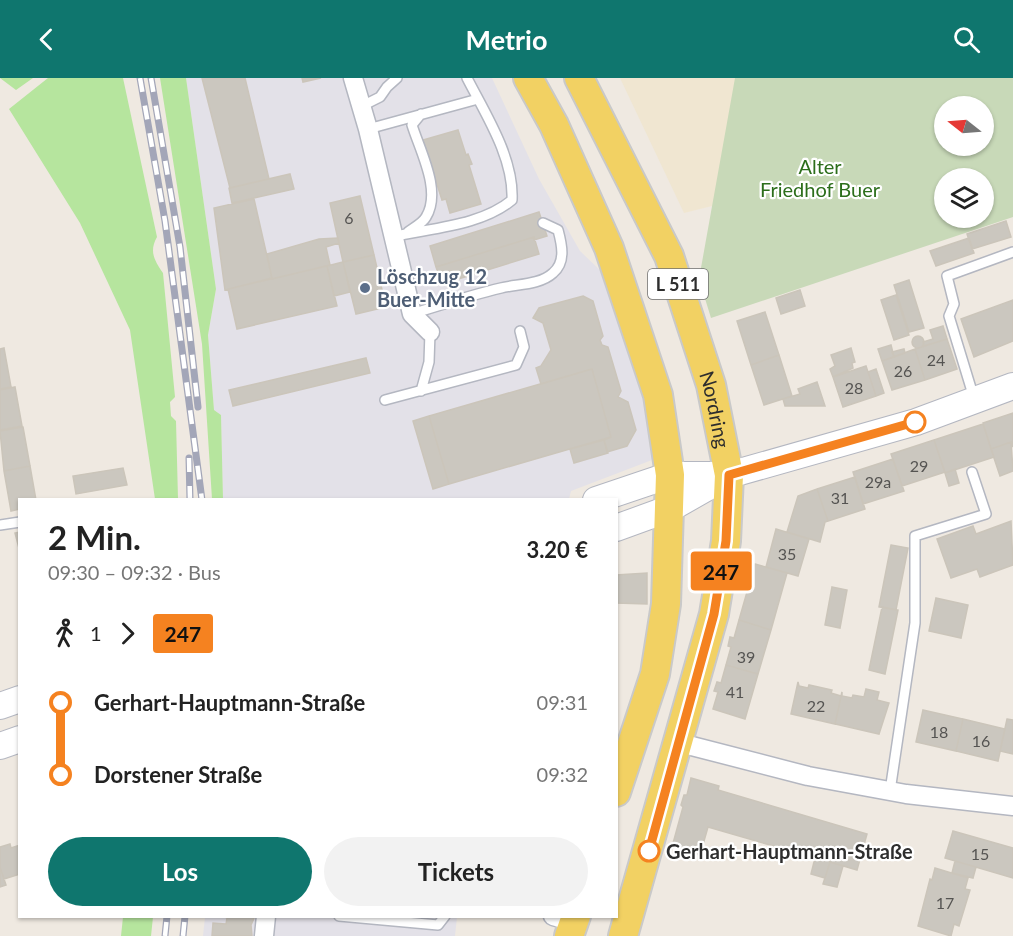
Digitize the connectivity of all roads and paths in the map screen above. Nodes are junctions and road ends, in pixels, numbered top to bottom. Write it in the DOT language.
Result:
graph roads {
  1 [pos="353,78"];
  2 [pos="397,78"];
  3 [pos="467,78"];
  4 [pos="528,78"];
  5 [pos="579,78"];
  6 [pos="478,99"];
  7 [pos="360,107"];
  8 [pos="421,114"];
  9 [pos="368,129"];
  10 [pos="543,223"];
  11 [pos="399,235"];
  12 [pos="1013,252"];
  13 [pos="412,314"];
  14 [pos="520,331"];
  15 [pos="430,332"];
  16 [pos="1013,386"];
  17 [pos="421,391"];
  18 [pos="385,399"];
  19 [pos="975,400"];
  20 [pos="972,472"];
  21 [pos="670,475"];
  22 [pos="729,475"];
  23 [pos="602,498"];
  24 [pos="671,508"];
  25 [pos="18,522"];
  26 [pos="0,525"];
  27 [pos="618,527"];
  28 [pos="18,700"];
  29 [pos="0,706"];
  30 [pos="18,740"];
  31 [pos="680,743"];
  32 [pos="0,746"];
  33 [pos="618,786"];
  34 [pos="890,791"];
  35 [pos="1013,806"];
  36 [pos="266,918"];
  37 [pos="359,918"];
  38 [pos="444,918"];
  39 [pos="264,936"];
  40 [pos="623,936"];
  1 -- 7 [label="street"];
  2 -- 7 [label="lane"];
  3 -- 6 [label="lane"];
  4 -- 21 [label="main road, L 511"];
  5 -- 22 [label="main road, Nordring / L 511"];
  6 -- 8 [label="lane"];
  6 -- 11 [label="lane"];
  7 -- 9 [label="street"];
  8 -- 9 [label="lane"];
  8 -- 11 [label="lane"];
  9 -- 11 [label="street"];
  10 -- 13 [label="lane"];
  11 -- 13 [label="street"];
  12 -- 19 [label="lane"];
  13 -- 15 [label="street"];
  14 -- 17 [label="lane"];
  15 -- 17 [label="lane"];
  16 -- 19 [label="main road"];
  17 -- 18 [label="lane"];
  19 -- 22 [label="main road"];
  20 -- 34 [label="lane"];
  21 -- 22 [label="main road"];
  21 -- 23 [label="main road"];
  21 -- 24 [label="main road, L 511"];
  22 -- 24 [label="main road"];
  22 -- 31 [label="main road, Nordring / L 511"];
  24 -- 27 [label="main road"];
  24 -- 33 [label="main road, L 511"];
  25 -- 26 [label="lane"];
  28 -- 29 [label="main road"];
  30 -- 32 [label="main road"];
  31 -- 34 [label="street"];
  31 -- 40 [label="main road, Nordring / L 511"];
  34 -- 35 [label="street"];
  36 -- 39 [label="street"];
  37 -- 38 [label="lane"];
}
